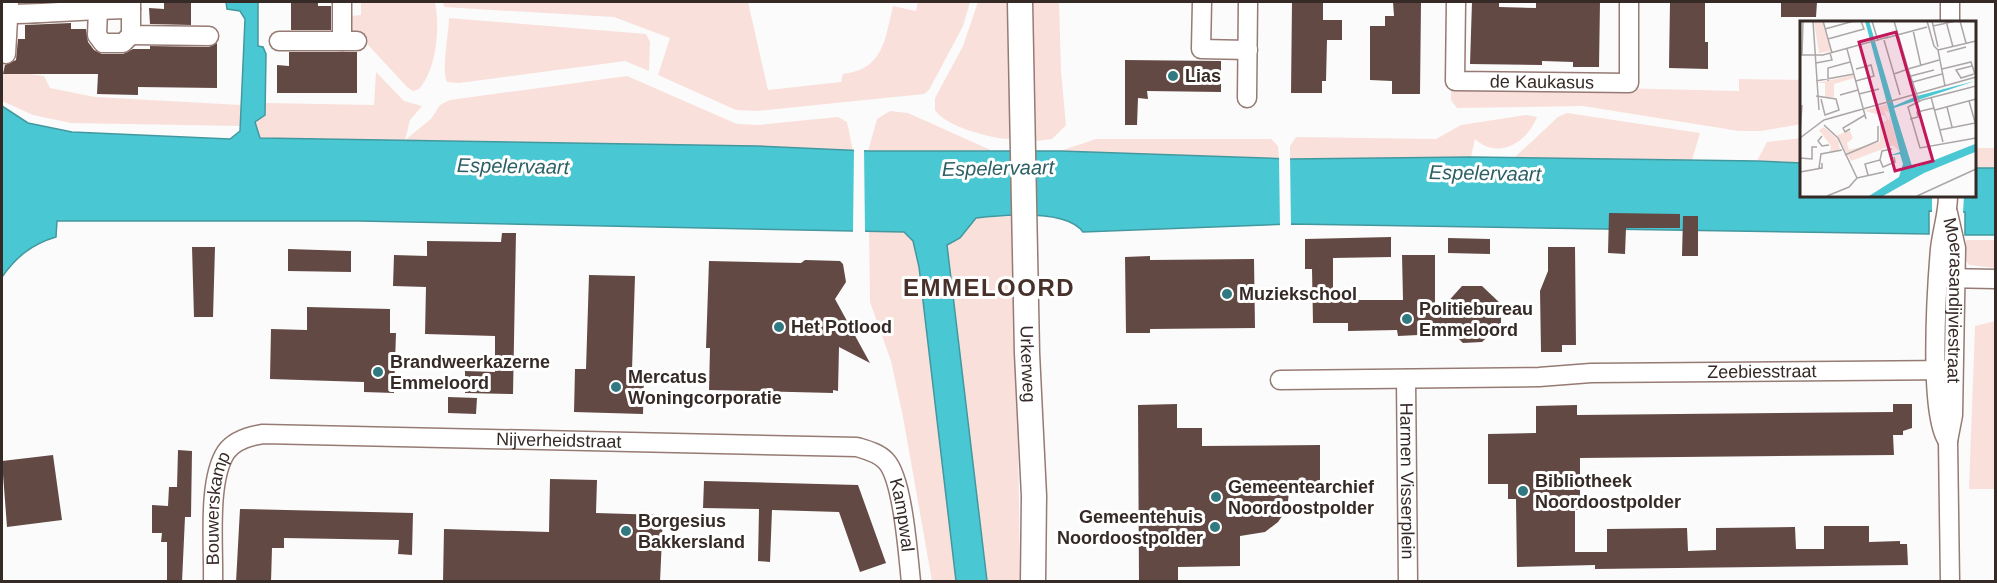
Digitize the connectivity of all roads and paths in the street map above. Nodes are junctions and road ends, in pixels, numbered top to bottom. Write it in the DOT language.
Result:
graph roads {
  1 [pos="342,2"];
  2 [pos="1020,2"];
  3 [pos="1202,2"];
  4 [pos="1248,2"];
  5 [pos="1456,2"];
  6 [pos="1629,2"];
  7 [pos="1950,2"];
  8 [pos="131,5"];
  9 [pos="9,8"];
  10 [pos="98,9"];
  11 [pos="1950,21"];
  12 [pos="131,35"];
  13 [pos="208,36"];
  14 [pos="279,41"];
  15 [pos="1248,50"];
  16 [pos="6,54"];
  17 [pos="1247,98"];
  18 [pos="1948,204"];
  19 [pos="1946,278"];
  20 [pos="1995,279"];
  21 [pos="1945,370"];
  22 [pos="1570,375"];
  23 [pos="1406,379"];
  24 [pos="1280,380"];
  25 [pos="237,443"];
  26 [pos="879,455"];
  27 [pos="213,582"];
  28 [pos="911,582"];
  29 [pos="1033,582"];
  30 [pos="1408,582"];
  31 [pos="1950,582"];
  1 -- 14 [label="street"];
  2 -- 29 [label="main road, Urkerweg"];
  3 -- 15 [label="street"];
  4 -- 15 [label="street"];
  5 -- 6 [label="street, de Kaukasus"];
  7 -- 11 [label="street"];
  8 -- 10 [label="street"];
  8 -- 12 [label="street"];
  9 -- 10 [label="street"];
  9 -- 16 [label="street"];
  10 -- 12 [label="street"];
  12 -- 13 [label="street"];
  15 -- 17 [label="street"];
  18 -- 19 [label="street, Moerasandijviestraat"];
  19 -- 20 [label="street"];
  19 -- 21 [label="street, Moerasandijviestraat"];
  21 -- 22 [label="street, Zeebiesstraat"];
  21 -- 31 [label="street, Moerasandijviestraat"];
  22 -- 23 [label="street, Harmen Visserplein"];
  23 -- 24 [label="street, Harmen Visserplein"];
  23 -- 30 [label="street, Harmen Visserplein"];
  25 -- 26 [label="street, Nijverheidstraat"];
  25 -- 27 [label="street, Bouwerskamp"];
  26 -- 28 [label="street, Kampwal"];
}
